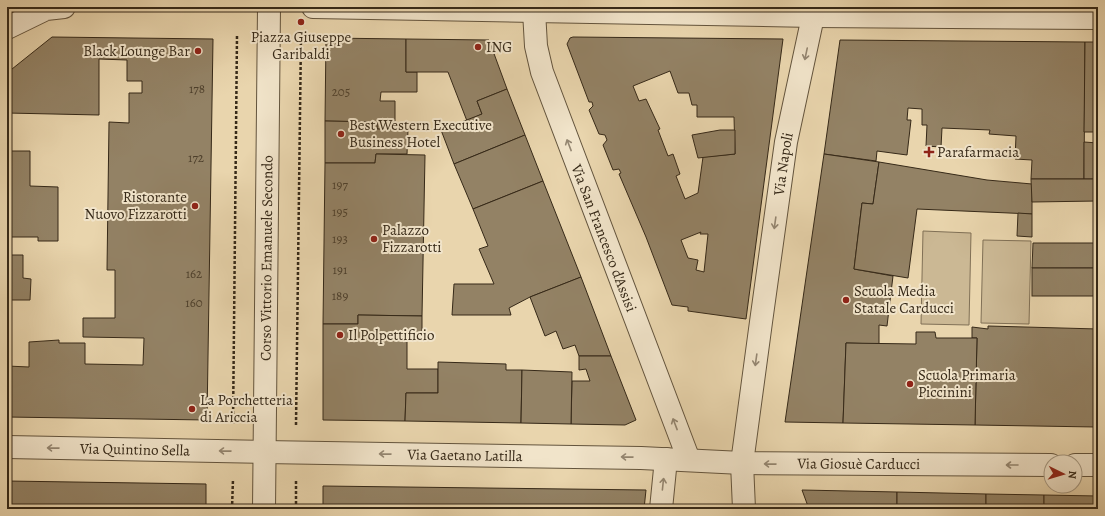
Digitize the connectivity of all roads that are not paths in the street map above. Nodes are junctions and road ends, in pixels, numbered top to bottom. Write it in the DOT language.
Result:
graph roads {
  1 [pos="64,7"];
  2 [pos="269,7"];
  3 [pos="313,7"];
  4 [pos="534,9"];
  5 [pos="815,11"];
  6 [pos="1098,18"];
  7 [pos="7,28"];
  8 [pos="7,447"];
  9 [pos="264,452"];
  10 [pos="666,459"];
  11 [pos="689,460"];
  12 [pos="742,463"];
  13 [pos="1043,465"];
  14 [pos="1083,465"];
  15 [pos="1098,465"];
  16 [pos="264,509"];
  17 [pos="661,509"];
  18 [pos="744,509"];
  1 -- 7 [label="street"];
  2 -- 9 [label="street, Corso Vittorio Emanuele Secondo"];
  3 -- 4 [label="street"];
  4 -- 5 [label="street"];
  11 -- 4 [label="street, Via San Francesco d'Assisi, one-way"];
  5 -- 6 [label="street"];
  5 -- 12 [label="street, Via Napoli, one-way"];
  9 -- 8 [label="street, Via Quintino Sella, one-way"];
  10 -- 9 [label="street, Via Gaetano Latilla, one-way"];
  9 -- 16 [label="street, Corso Vittorio Emanuele Secondo"];
  10 -- 11 [label="street, Via Giosuè Carducci"];
  17 -- 10 [label="street, one-way"];
  11 -- 12 [label="street, Via Giosuè Carducci"];
  13 -- 12 [label="street, Via Giosuè Carducci, one-way"];
  12 -- 18 [label="street"];
  14 -- 15 [label="street"];
}
